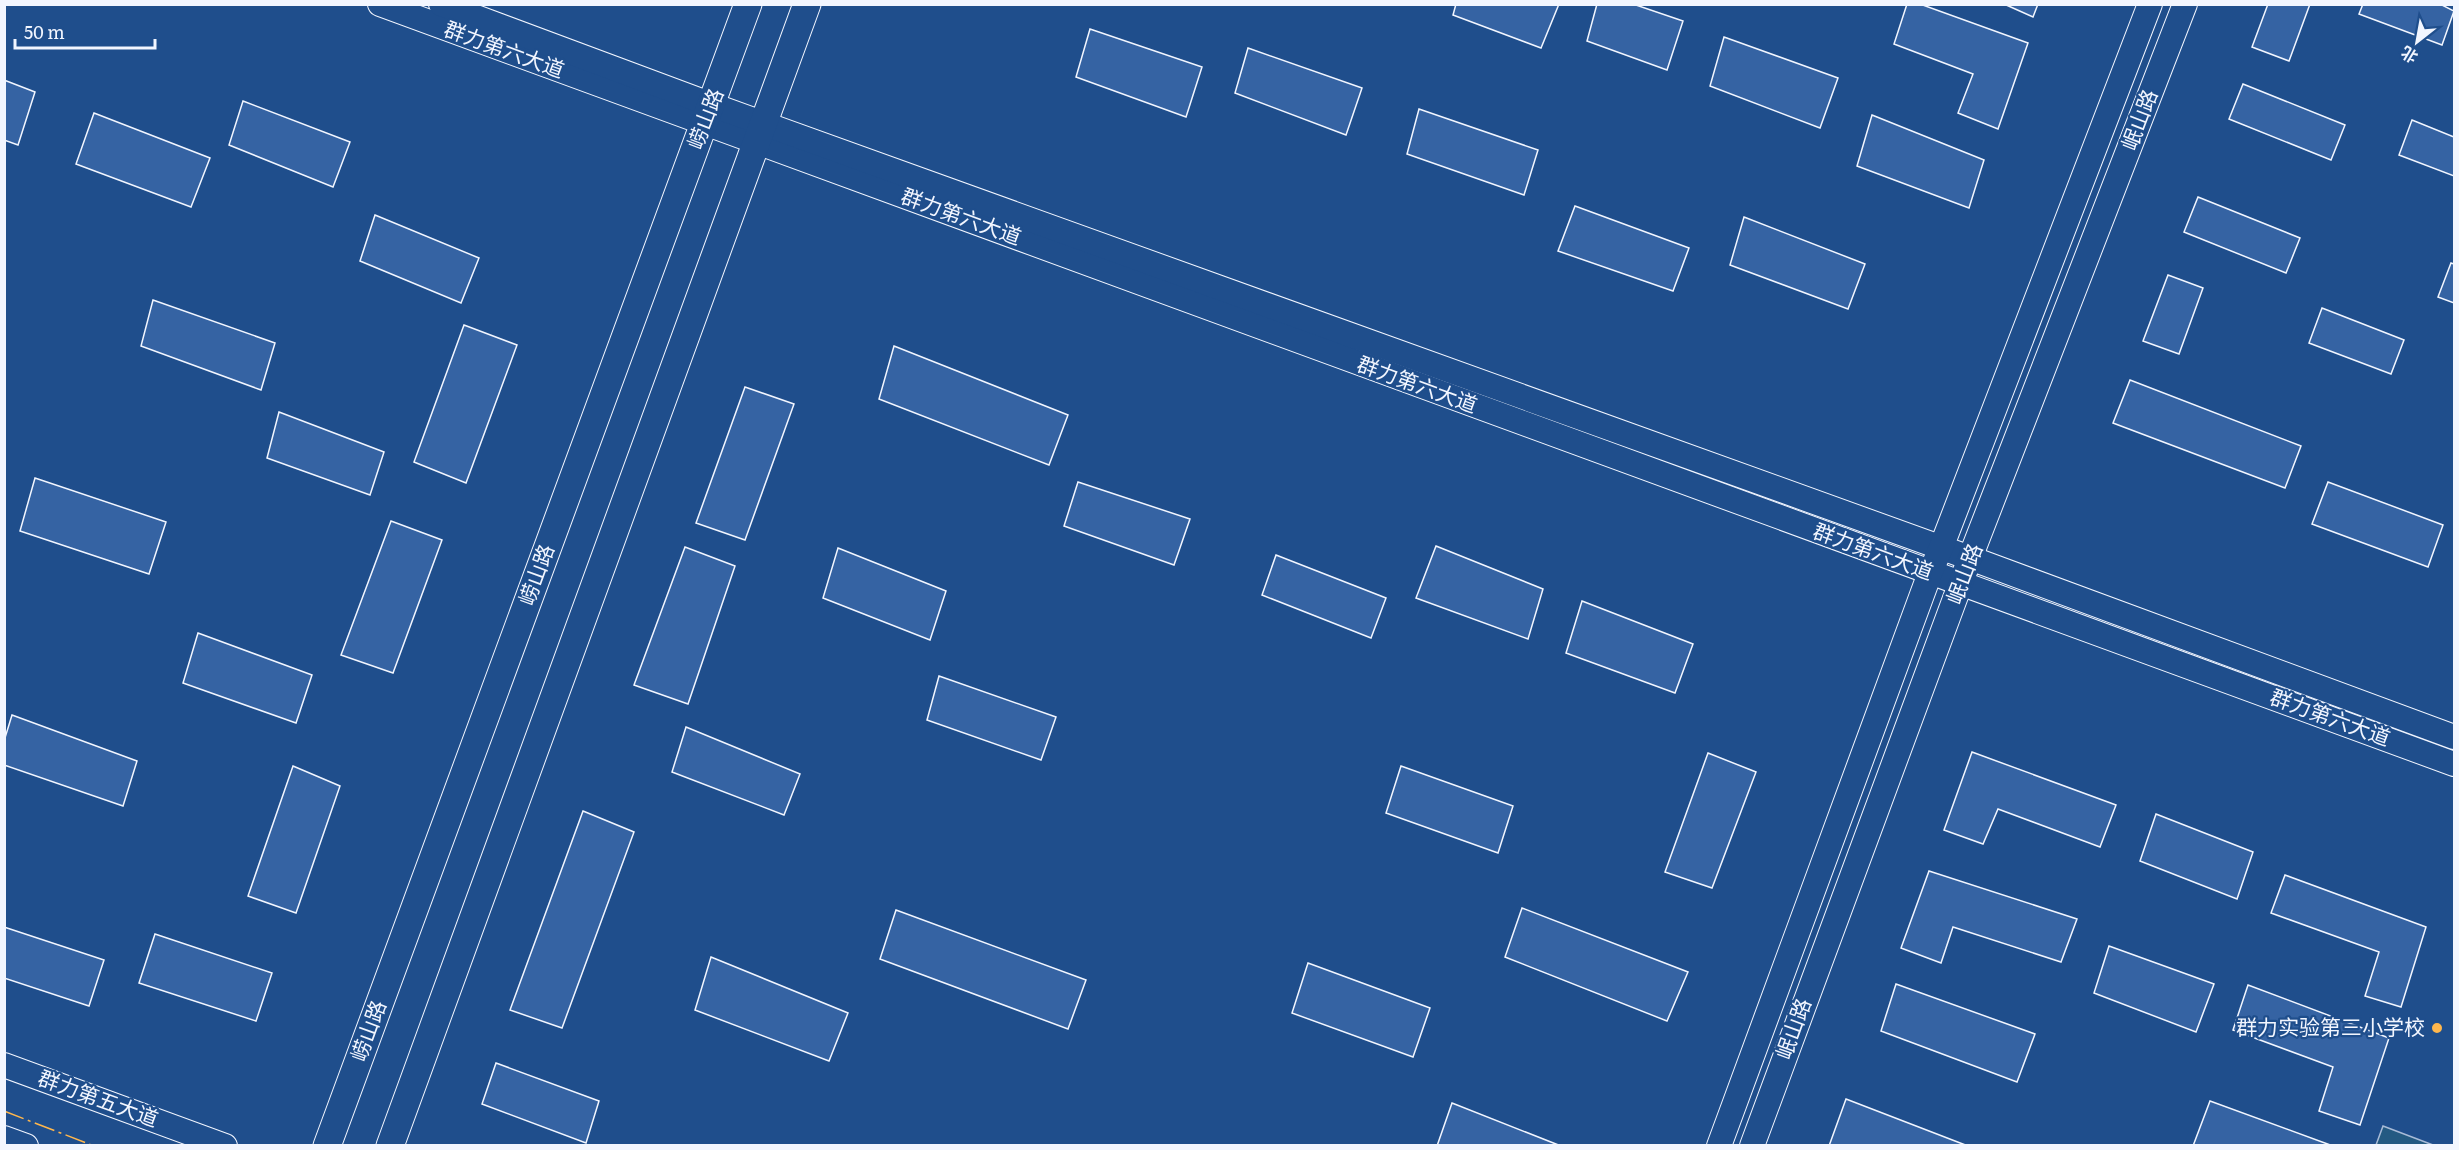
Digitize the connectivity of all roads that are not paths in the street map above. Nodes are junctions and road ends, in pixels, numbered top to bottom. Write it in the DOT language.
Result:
graph roads {
  1 [pos="380,4"];
  2 [pos="441,4"];
  3 [pos="748,4"];
  4 [pos="807,4"];
  5 [pos="2150,4"];
  6 [pos="2185,4"];
  7 [pos="708,114"];
  8 [pos="760,133"];
  9 [pos="1941,548"];
  10 [pos="1970,558"];
  11 [pos="1930,573"];
  12 [pos="1961,583"];
  13 [pos="2454,737"];
  14 [pos="2454,764"];
  15 [pos="4,1065"];
  16 [pos="4,1138"];
  17 [pos="26,1146"];
  18 [pos="225,1146"];
  19 [pos="327,1146"];
  20 [pos="390,1146"];
  21 [pos="1719,1146"];
  22 [pos="1752,1146"];
  1 -- 7 [label="main road, 群力第六大道"];
  2 -- 7 [label="main road, 群力第六大道"];
  3 -- 7 [label="main road, 崂山路"];
  4 -- 8 [label="main road"];
  5 -- 9 [label="main road, 岷山路"];
  6 -- 10 [label="main road, 岷山路"];
  7 -- 8 [label="main road, 群力第六大道"];
  7 -- 19 [label="main road, 崂山路"];
  8 -- 9 [label="main road, 群力第六大道"];
  8 -- 11 [label="main road, 群力第六大道"];
  8 -- 20 [label="main road"];
  9 -- 10 [label="main road, 群力第六大道"];
  9 -- 11 [label="main road, 岷山路"];
  10 -- 12 [label="main road, 岷山路"];
  10 -- 13 [label="main road, 群力第六大道"];
  11 -- 12 [label="main road, 群力第六大道"];
  11 -- 21 [label="main road, 岷山路"];
  12 -- 14 [label="main road, 群力第六大道"];
  12 -- 22 [label="main road, 岷山路"];
  15 -- 18 [label="main road, 群力第五大道"];
  16 -- 17 [label="main road"];
}
